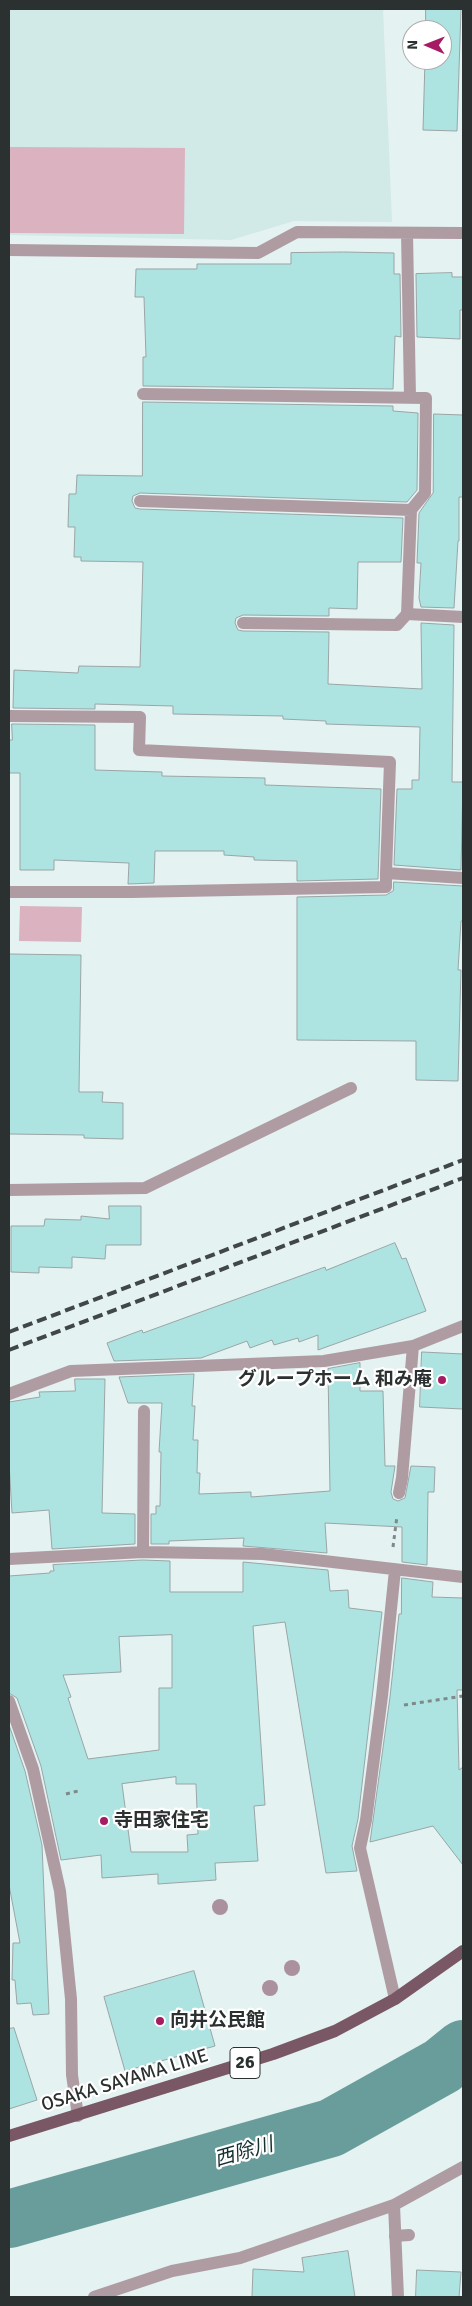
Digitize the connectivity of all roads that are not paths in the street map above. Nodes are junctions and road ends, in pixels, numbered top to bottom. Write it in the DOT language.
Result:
graph roads {
  1 [pos="407,233"];
  2 [pos="463,234"];
  3 [pos="9,250"];
  4 [pos="143,394"];
  5 [pos="410,397"];
  6 [pos="140,501"];
  7 [pos="411,510"];
  8 [pos="407,614"];
  9 [pos="463,618"];
  10 [pos="243,623"];
  11 [pos="9,716"];
  12 [pos="386,874"];
  13 [pos="463,878"];
  14 [pos="9,892"];
  15 [pos="351,1088"];
  16 [pos="9,1190"];
  17 [pos="463,1326"];
  18 [pos="413,1346"];
  19 [pos="9,1394"];
  20 [pos="144,1411"];
  21 [pos="399,1494"];
  22 [pos="143,1552"];
  23 [pos="9,1559"];
  24 [pos="393,1570"];
  25 [pos="463,1577"];
  26 [pos="9,1701"];
  27 [pos="463,1951"];
  28 [pos="396,1999"];
  29 [pos="78,2116"];
  30 [pos="9,2136"];
  31 [pos="463,2167"];
  32 [pos="394,2205"];
  33 [pos="409,2235"];
  34 [pos="394,2236"];
  35 [pos="94,2297"];
  36 [pos="398,2297"];
  1 -- 2 [label="street"];
  1 -- 3 [label="street"];
  1 -- 5 [label="street"];
  4 -- 5 [label="street"];
  5 -- 7 [label="street"];
  6 -- 7 [label="street"];
  7 -- 8 [label="street"];
  8 -- 9 [label="street"];
  8 -- 10 [label="street"];
  11 -- 12 [label="street"];
  12 -- 13 [label="street"];
  12 -- 14 [label="street"];
  15 -- 16 [label="street"];
  17 -- 18 [label="street"];
  18 -- 19 [label="street"];
  18 -- 21 [label="street"];
  20 -- 22 [label="street"];
  22 -- 23 [label="street"];
  22 -- 24 [label="street"];
  24 -- 25 [label="street"];
  24 -- 28 [label="street"];
  26 -- 29 [label="street"];
  27 -- 28 [label="main road, OSAKA SAYAMA LINE / 26"];
  28 -- 29 [label="main road, OSAKA SAYAMA LINE / 26"];
  29 -- 30 [label="main road, OSAKA SAYAMA LINE / 26"];
  31 -- 32 [label="street"];
  32 -- 34 [label="street"];
  32 -- 35 [label="street"];
  33 -- 34 [label="street"];
  34 -- 36 [label="street"];
}
